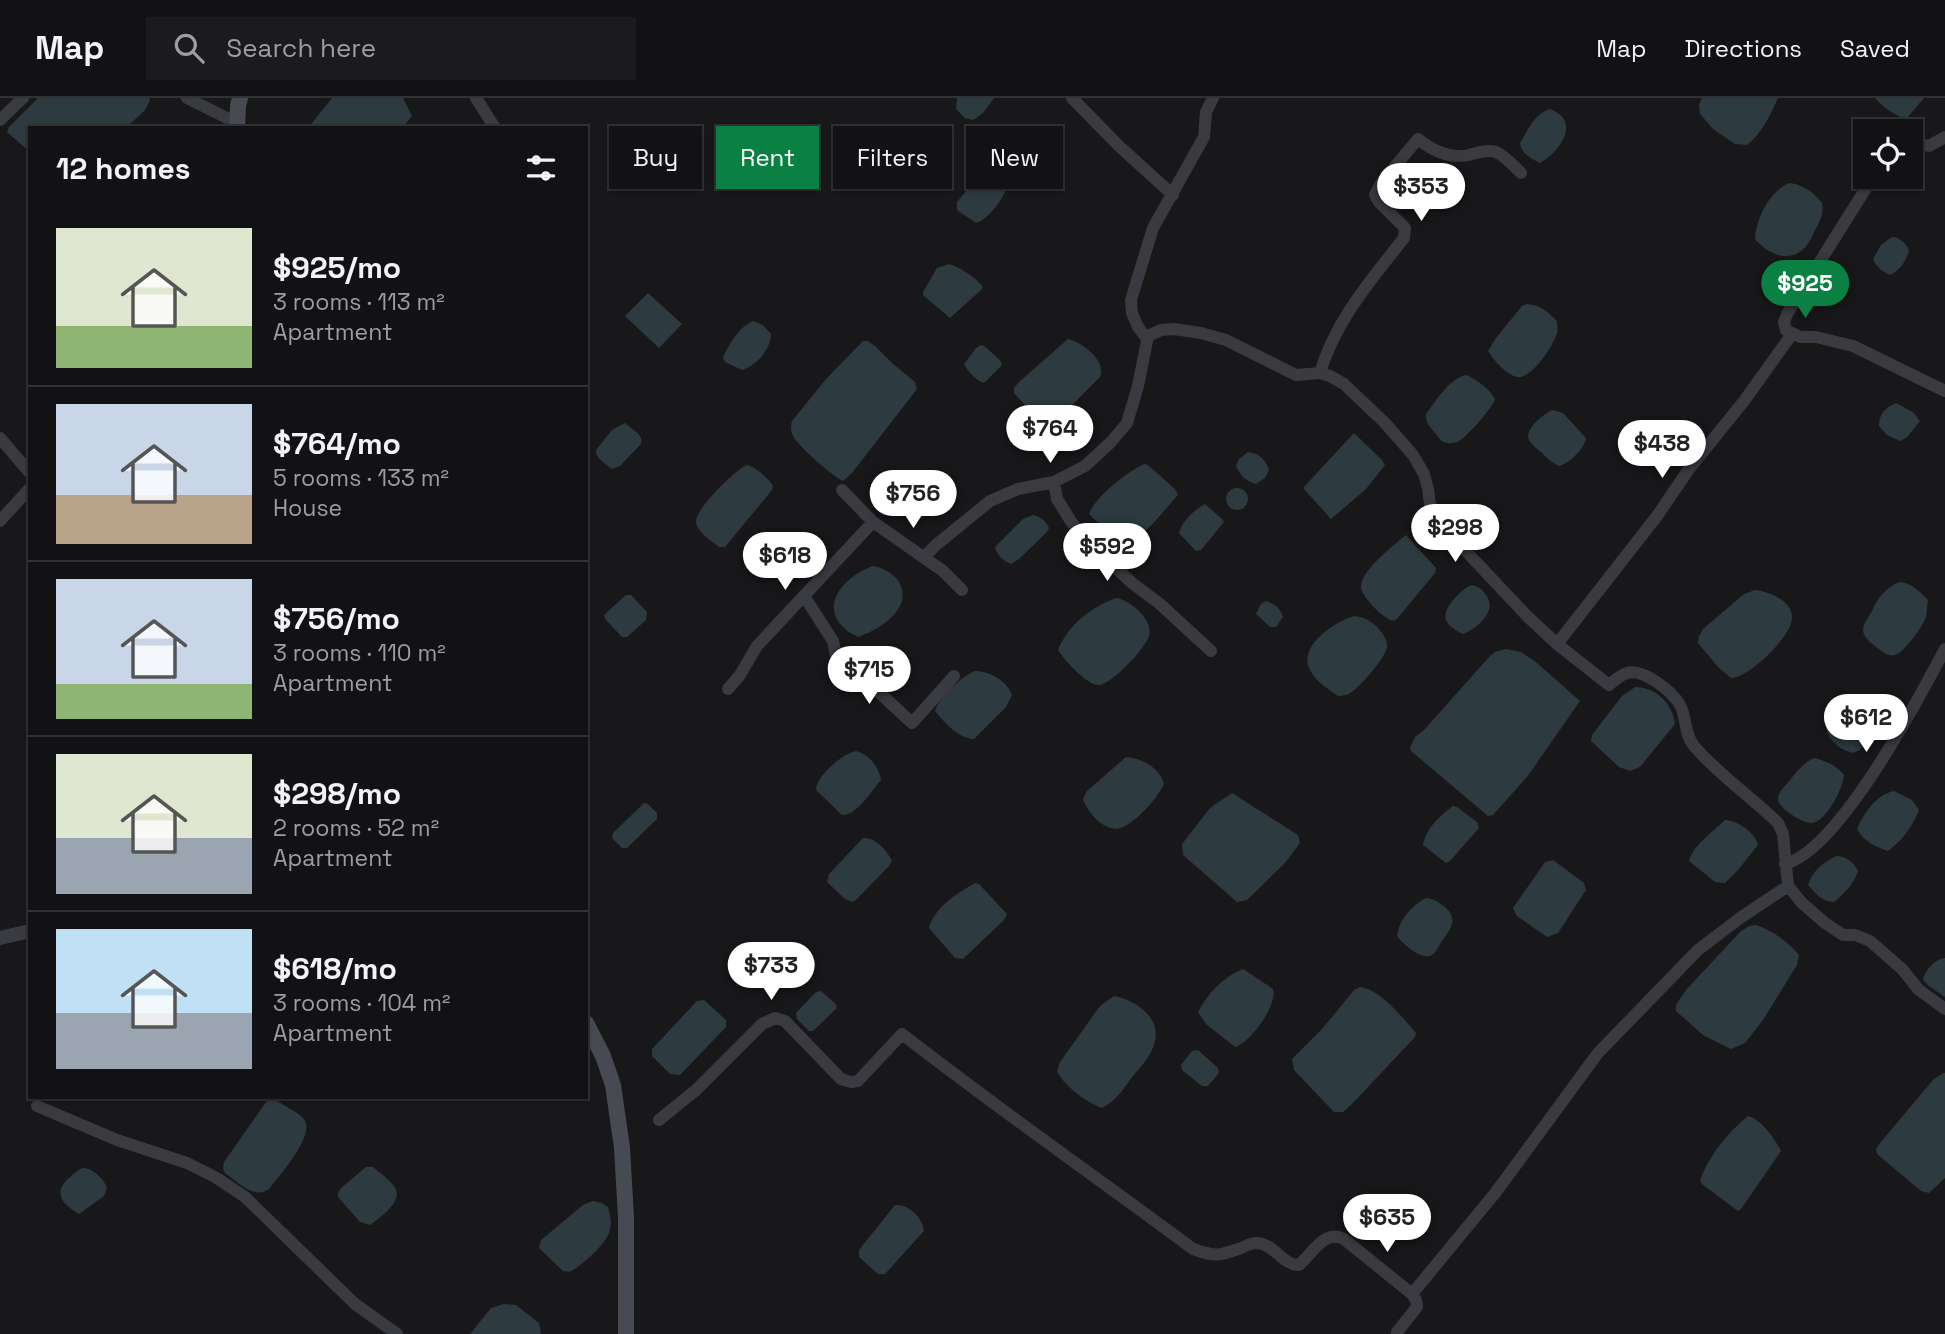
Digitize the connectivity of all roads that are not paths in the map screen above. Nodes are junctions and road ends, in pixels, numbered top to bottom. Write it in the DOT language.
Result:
graph roads {
  1 [pos="23,98"];
  2 [pos="187,98"];
  3 [pos="240,98"];
  4 [pos="476,98"];
  5 [pos="1072,98"];
  6 [pos="1213,98"];
  7 [pos="0,120"];
  8 [pos="237,125"];
  9 [pos="494,126"];
  10 [pos="1945,137"];
  11 [pos="1923,145"];
  12 [pos="1521,173"];
  13 [pos="1865,189"];
  14 [pos="1173,195"];
  15 [pos="1792,334"];
  16 [pos="1148,337"];
  17 [pos="1320,373"];
  18 [pos="1945,391"];
  19 [pos="0,438"];
  20 [pos="28,471"];
  21 [pos="1054,482"];
  22 [pos="28,490"];
  23 [pos="842,490"];
  24 [pos="0,521"];
  25 [pos="873,522"];
  26 [pos="924,557"];
  27 [pos="962,590"];
  28 [pos="804,596"];
  29 [pos="1557,644"];
  30 [pos="1945,649"];
  31 [pos="1211,651"];
  32 [pos="954,676"];
  33 [pos="728,689"];
  34 [pos="1785,864"];
  35 [pos="1788,886"];
  36 [pos="28,931"];
  37 [pos="0,938"];
  38 [pos="1945,1009"];
  39 [pos="588,1027"];
  40 [pos="37,1106"];
  41 [pos="659,1120"];
  42 [pos="1412,1294"];
  43 [pos="397,1334"];
  44 [pos="626,1334"];
  45 [pos="1398,1334"];
  1 -- 7 [label="street"];
  2 -- 8 [label="street"];
  3 -- 8 [label="main road"];
  4 -- 9 [label="street"];
  5 -- 14 [label="street"];
  6 -- 14 [label="street"];
  10 -- 11 [label="street"];
  12 -- 17 [label="street"];
  13 -- 15 [label="street"];
  14 -- 16 [label="street"];
  15 -- 18 [label="street"];
  15 -- 29 [label="street"];
  16 -- 17 [label="street"];
  16 -- 21 [label="street"];
  17 -- 29 [label="street"];
  19 -- 20 [label="street"];
  21 -- 26 [label="street"];
  21 -- 31 [label="street"];
  22 -- 24 [label="street"];
  23 -- 25 [label="street"];
  25 -- 26 [label="street"];
  25 -- 28 [label="street"];
  26 -- 27 [label="street"];
  28 -- 32 [label="street"];
  28 -- 33 [label="street"];
  29 -- 34 [label="street"];
  30 -- 34 [label="street"];
  34 -- 35 [label="street"];
  35 -- 38 [label="street"];
  35 -- 42 [label="street"];
  36 -- 37 [label="street"];
  39 -- 44 [label="main road"];
  40 -- 43 [label="street"];
  41 -- 42 [label="street"];
  42 -- 45 [label="street"];
}
